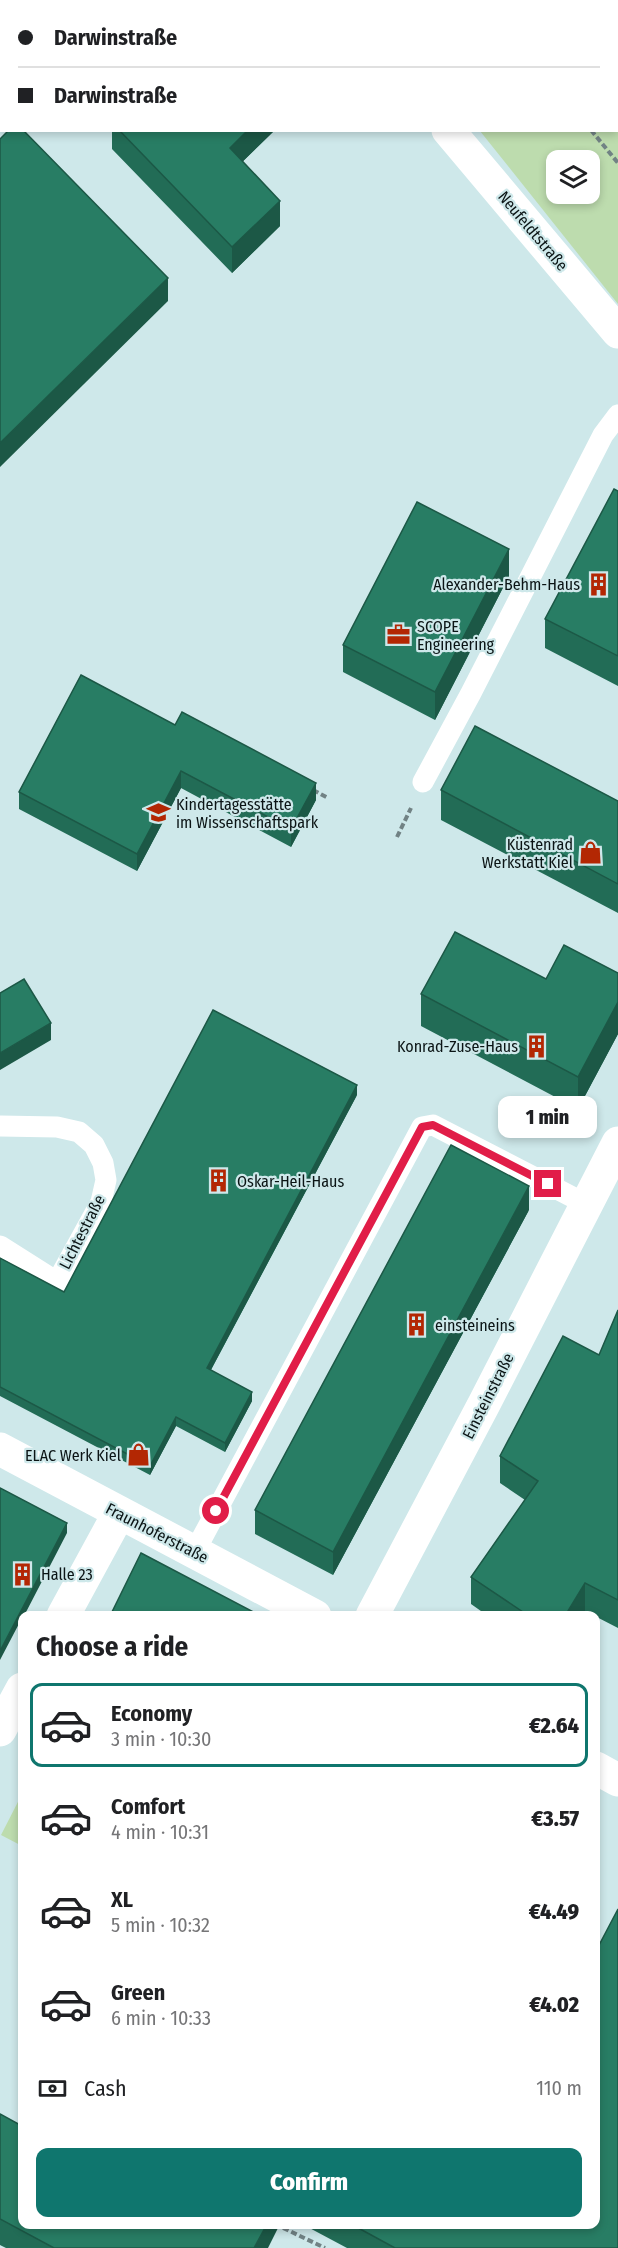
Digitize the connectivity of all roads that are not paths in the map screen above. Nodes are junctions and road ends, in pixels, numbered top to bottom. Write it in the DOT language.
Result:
graph roads {
  1 [pos="450,132"];
  2 [pos="618,332"];
  3 [pos="618,415"];
  4 [pos="423,782"];
  5 [pos="0,1126"];
  6 [pos="618,1143"];
  7 [pos="586,1204"];
  8 [pos="0,1246"];
  9 [pos="0,1449"];
  10 [pos="119,1513"];
  11 [pos="195,1551"];
  12 [pos="66,1611"];
  13 [pos="306,1611"];
  14 [pos="375,1611"];
  15 [pos="18,1696"];
  16 [pos="0,1730"];
  17 [pos="600,1770"];
  18 [pos="618,1780"];
  1 -- 2 [label="street, Neufeldtstraße"];
  3 -- 4 [label="lane"];
  5 -- 8 [label="lane, Lichtestraße"];
  6 -- 7 [label="street, Einsteinstraße"];
  7 -- 11 [label="lane"];
  7 -- 14 [label="street, Einsteinstraße"];
  9 -- 10 [label="street, Fraunhoferstraße"];
  10 -- 11 [label="street, Fraunhoferstraße"];
  10 -- 12 [label="street"];
  11 -- 13 [label="street, Fraunhoferstraße"];
  15 -- 16 [label="street"];
  17 -- 18 [label="street"];
}
